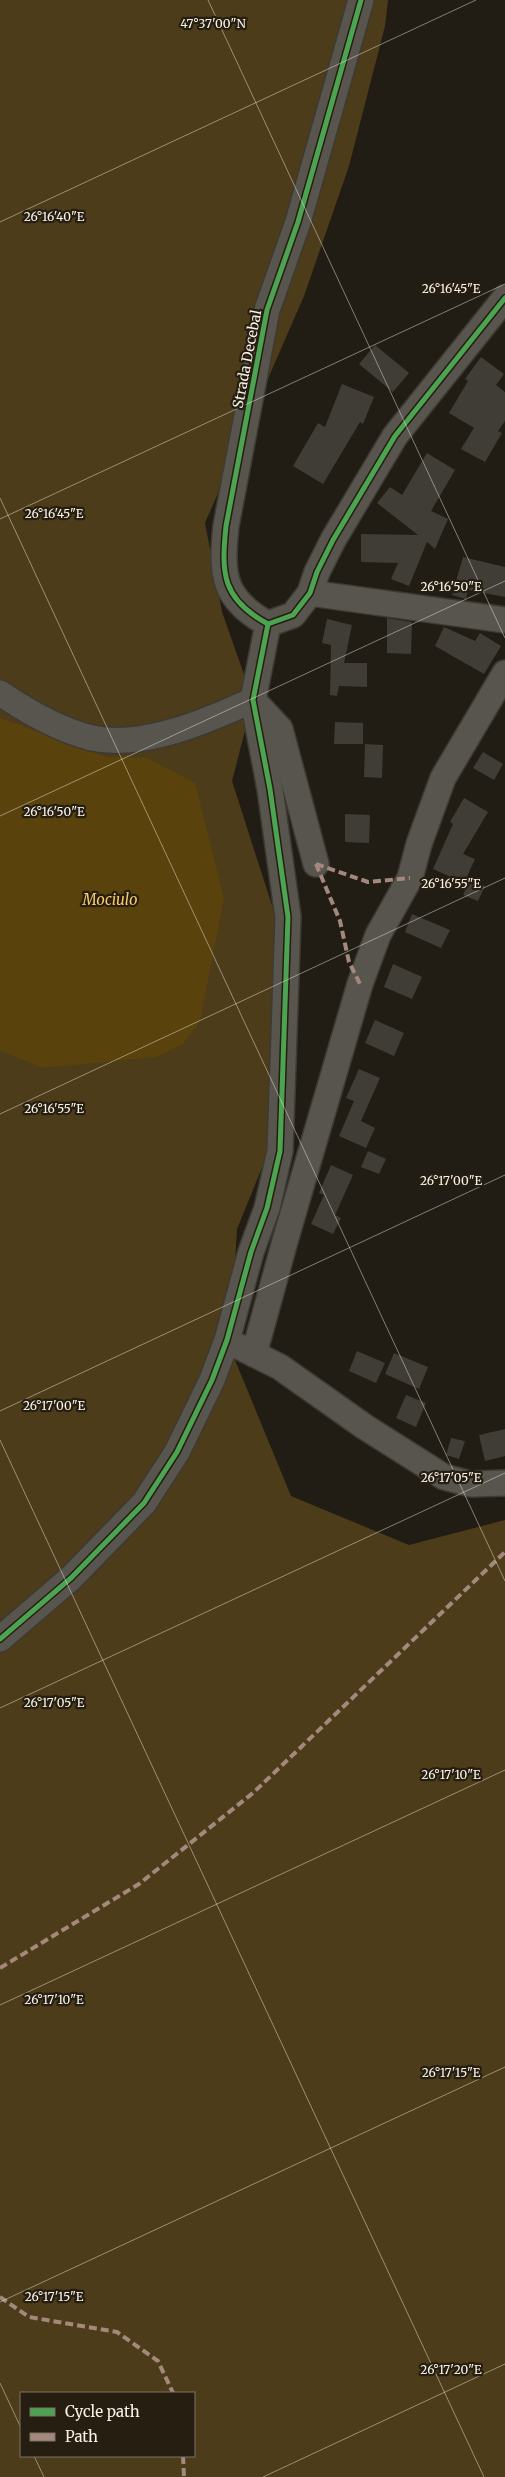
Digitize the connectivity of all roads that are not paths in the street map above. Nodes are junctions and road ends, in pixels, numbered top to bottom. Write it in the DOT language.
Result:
graph roads {
  1 [pos="360,0"];
  2 [pos="505,298"];
  3 [pos="310,593"];
  4 [pos="505,620"];
  5 [pos="268,624"];
  6 [pos="505,673"];
  7 [pos="0,693"];
  8 [pos="252,700"];
  9 [pos="316,864"];
  10 [pos="227,1340"];
  11 [pos="254,1354"];
  12 [pos="505,1483"];
  13 [pos="0,1639"];
  1 -- 5 [label="street, Strada Decebal"];
  2 -- 3 [label="street"];
  3 -- 4 [label="street"];
  3 -- 5 [label="street"];
  5 -- 8 [label="street"];
  6 -- 11 [label="street"];
  7 -- 8 [label="street"];
  8 -- 9 [label="street"];
  8 -- 10 [label="street"];
  10 -- 11 [label="street"];
  10 -- 13 [label="street"];
  11 -- 12 [label="street"];
}
